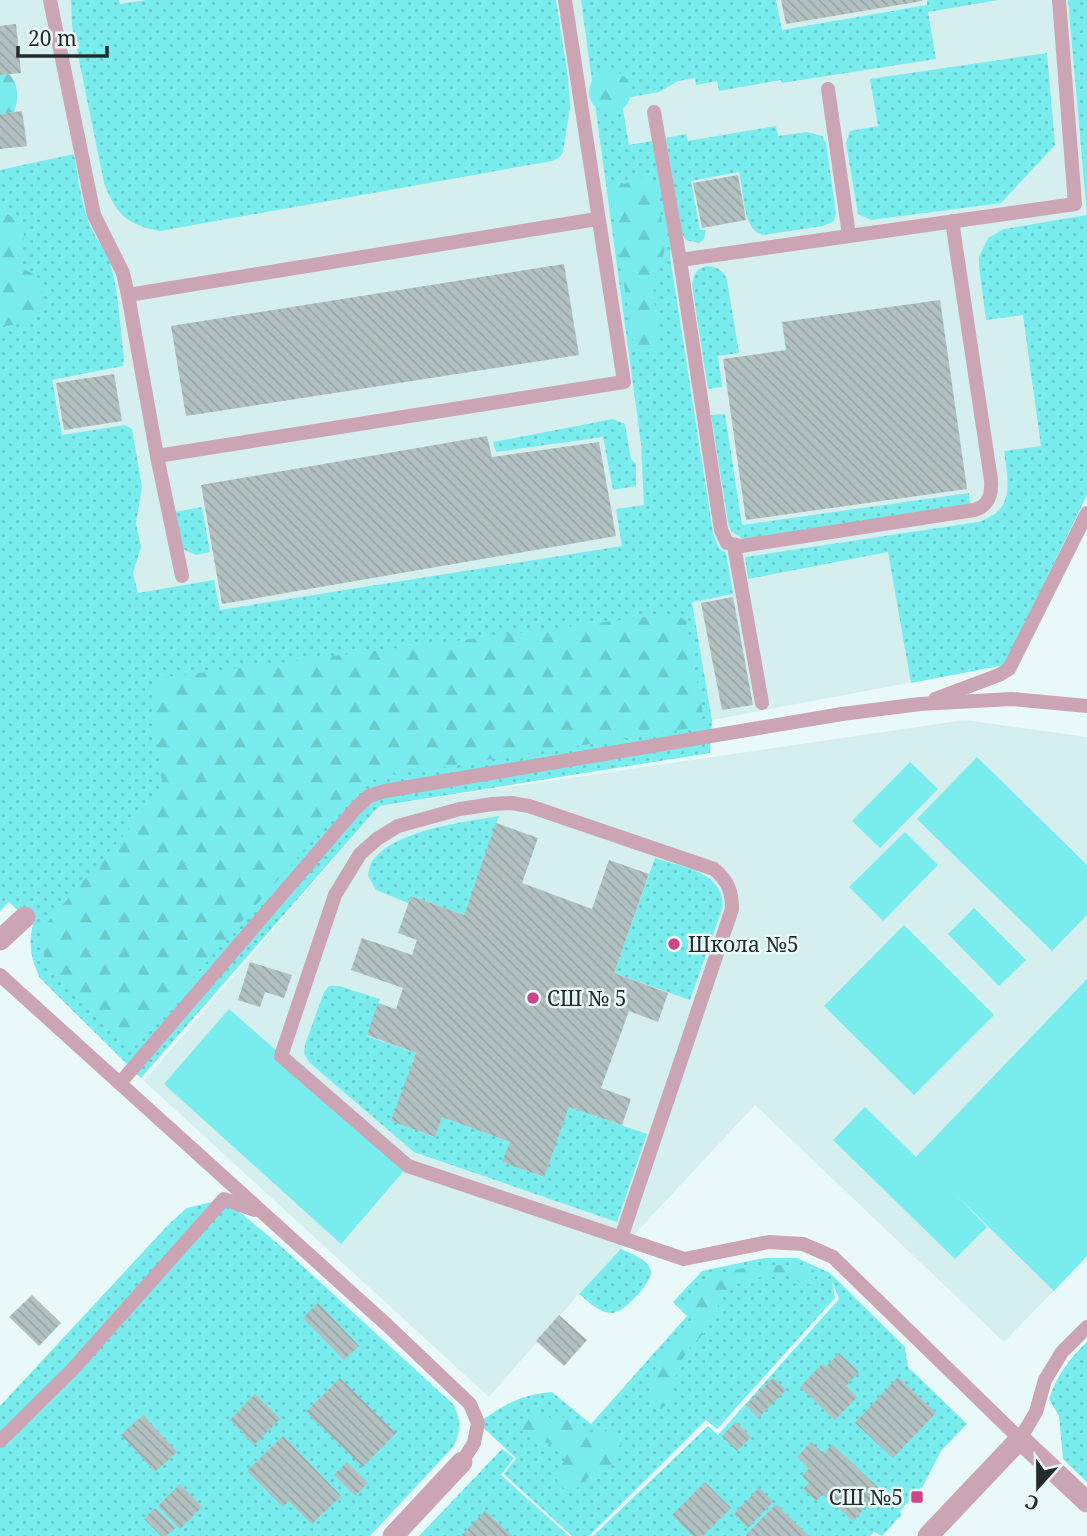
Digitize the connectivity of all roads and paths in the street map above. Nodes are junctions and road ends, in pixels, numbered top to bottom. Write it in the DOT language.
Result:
graph roads {
  1 [pos="50,0"];
  2 [pos="565,0"];
  3 [pos="1059,0"];
  4 [pos="828,89"];
  5 [pos="654,111"];
  6 [pos="597,219"];
  7 [pos="952,221"];
  8 [pos="849,235"];
  9 [pos="680,260"];
  10 [pos="128,295"];
  11 [pos="157,456"];
  12 [pos="1087,513"];
  13 [pos="734,546"];
  14 [pos="182,576"];
  15 [pos="762,703"];
  16 [pos="920,704"];
  17 [pos="1087,706"];
  18 [pos="25,917"];
  19 [pos="0,940"];
  20 [pos="0,975"];
  21 [pos="120,1083"];
  22 [pos="264,1214"];
  23 [pos="621,1238"];
  24 [pos="1087,1327"];
  25 [pos="1020,1439"];
  26 [pos="0,1441"];
  27 [pos="462,1462"];
  28 [pos="1087,1502"];
  29 [pos="393,1536"];
  30 [pos="928,1536"];
  1 -- 10 [label="lane"];
  2 -- 6 [label="lane"];
  3 -- 7 [label="lane"];
  4 -- 8 [label="lane"];
  5 -- 9 [label="lane"];
  6 -- 10 [label="lane"];
  6 -- 11 [label="lane"];
  7 -- 8 [label="lane"];
  7 -- 13 [label="lane"];
  8 -- 9 [label="lane"];
  9 -- 13 [label="lane"];
  10 -- 11 [label="lane"];
  11 -- 14 [label="lane"];
  12 -- 16 [label="lane"];
  13 -- 15 [label="lane"];
  16 -- 17 [label="lane"];
  16 -- 21 [label="lane"];
  18 -- 19 [label="street"];
  20 -- 21 [label="lane"];
  21 -- 22 [label="lane"];
  22 -- 26 [label="lane"];
  22 -- 27 [label="lane"];
  23 -- 23 [label="lane"];
  23 -- 25 [label="lane"];
  24 -- 25 [label="lane"];
  25 -- 28 [label="street"];
  25 -- 30 [label="street"];
  27 -- 29 [label="street"];
}
